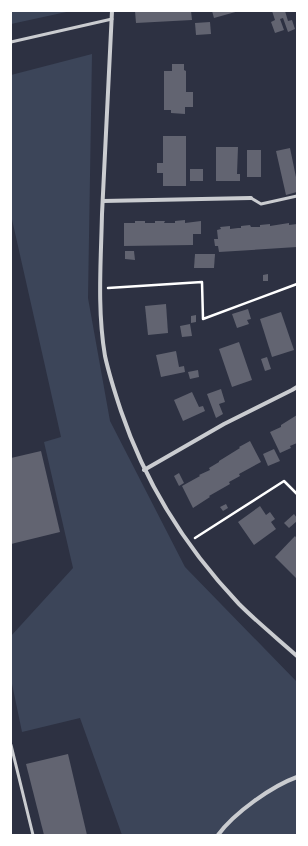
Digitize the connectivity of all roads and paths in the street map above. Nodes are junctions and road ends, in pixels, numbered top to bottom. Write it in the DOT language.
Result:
graph roads {
  1 [pos="112,11"];
  2 [pos="112,19"];
  3 [pos="11,42"];
  4 [pos="297,196"];
  5 [pos="251,198"];
  6 [pos="103,201"];
  7 [pos="297,284"];
  8 [pos="100,288"];
  9 [pos="297,387"];
  10 [pos="144,470"];
  11 [pos="297,494"];
  12 [pos="188,543"];
  13 [pos="297,656"];
  14 [pos="11,745"];
  15 [pos="297,777"];
  16 [pos="33,835"];
  17 [pos="218,835"];
  1 -- 2 [label="street"];
  2 -- 3 [label="lane"];
  2 -- 6 [label="street"];
  4 -- 5 [label="lane"];
  5 -- 6 [label="street"];
  6 -- 8 [label="street"];
  7 -- 8 [label="path"];
  8 -- 10 [label="street"];
  9 -- 10 [label="street"];
  10 -- 12 [label="street"];
  11 -- 12 [label="path"];
  12 -- 13 [label="street"];
  14 -- 16 [label="lane"];
  15 -- 17 [label="street"];
}
